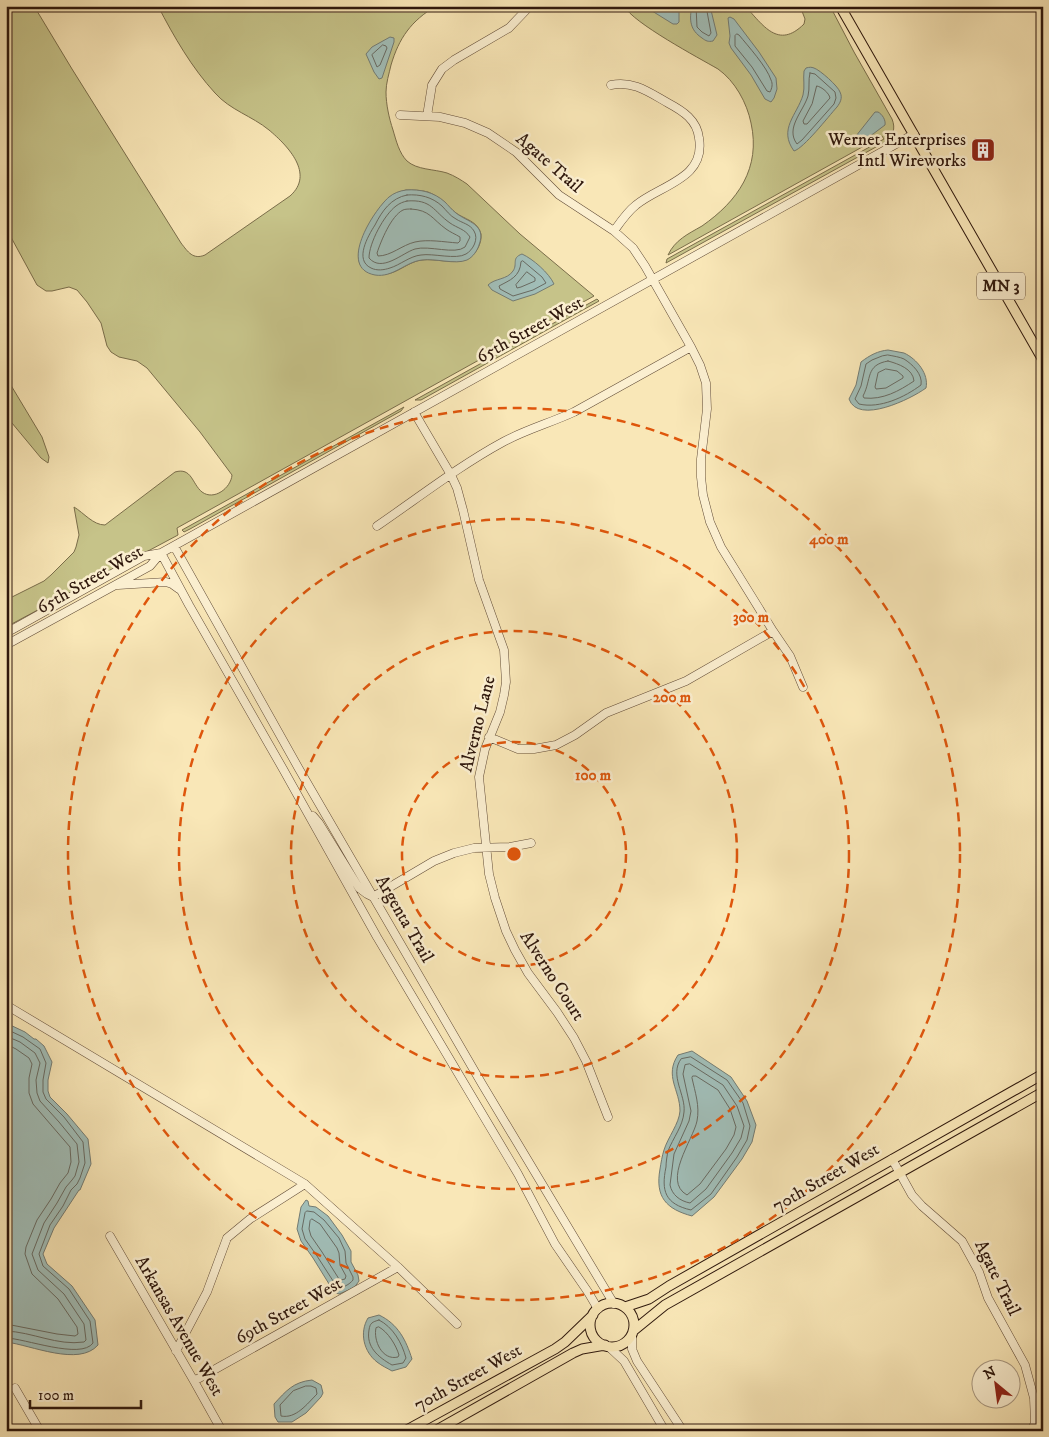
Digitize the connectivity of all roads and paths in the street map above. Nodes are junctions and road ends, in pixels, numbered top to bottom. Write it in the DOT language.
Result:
graph roads {
  1 [pos="530,6"];
  2 [pos="840,6"];
  3 [pos="612,85"];
  4 [pos="400,115"];
  5 [pos="427,116"];
  6 [pos="914,134"];
  7 [pos="614,230"];
  8 [pos="653,279"];
  9 [pos="691,347"];
  10 [pos="1043,360"];
  11 [pos="414,412"];
  12 [pos="451,475"];
  13 [pos="377,526"];
  14 [pos="174,546"];
  15 [pos="161,553"];
  16 [pos="114,586"];
  17 [pos="184,595"];
  18 [pos="773,631"];
  19 [pos="6,633"];
  20 [pos="6,645"];
  21 [pos="803,687"];
  22 [pos="489,737"];
  23 [pos="304,806"];
  24 [pos="531,843"];
  25 [pos="486,847"];
  26 [pos="373,897"];
  27 [pos="6,1005"];
  28 [pos="1043,1074"];
  29 [pos="1043,1092"];
  30 [pos="608,1117"];
  31 [pos="892,1159"];
  32 [pos="900,1173"];
  33 [pos="305,1184"];
  34 [pos="110,1236"];
  35 [pos="398,1266"];
  36 [pos="614,1304"];
  37 [pos="624,1307"];
  38 [pos="596,1312"];
  39 [pos="457,1324"];
  40 [pos="632,1333"];
  41 [pos="607,1346"];
  42 [pos="176,1351"];
  43 [pos="194,1381"];
  44 [pos="15,1388"];
  45 [pos="40,1431"];
  46 [pos="222,1431"];
  47 [pos="405,1431"];
  48 [pos="435,1431"];
  49 [pos="665,1431"];
  50 [pos="683,1431"];
  51 [pos="1032,1431"];
  1 -- 5 [label="street"];
  2 -- 6 [label="main road, MN 3"];
  3 -- 7 [label="street"];
  4 -- 5 [label="street, Agate Trail"];
  5 -- 7 [label="street, Agate Trail"];
  6 -- 8 [label="street, 65th Street West"];
  6 -- 10 [label="main road, MN 3"];
  7 -- 8 [label="street, Agate Trail"];
  8 -- 9 [label="street, Agate Trail"];
  8 -- 11 [label="street, 65th Street West"];
  9 -- 12 [label="street"];
  9 -- 18 [label="street, Agate Trail"];
  11 -- 12 [label="street, Alverno Lane"];
  11 -- 14 [label="street, 65th Street West"];
  12 -- 13 [label="street"];
  12 -- 22 [label="street, Alverno Lane"];
  14 -- 15 [label="street, 65th Street West"];
  14 -- 26 [label="street, Argenta Trail"];
  15 -- 16 [label="street, 65th Street West"];
  15 -- 17 [label="street, Argenta Trail"];
  15 -- 19 [label="street, 65th Street West"];
  16 -- 17 [label="street"];
  16 -- 20 [label="street, 65th Street West"];
  17 -- 23 [label="street, Argenta Trail"];
  18 -- 21 [label="street, Agate Trail"];
  18 -- 22 [label="street"];
  22 -- 25 [label="street, Alverno Lane"];
  23 -- 26 [label="street"];
  23 -- 38 [label="street, Argenta Trail"];
  24 -- 25 [label="street"];
  25 -- 26 [label="street"];
  25 -- 30 [label="street, Alverno Court"];
  26 -- 36 [label="street, Argenta Trail"];
  27 -- 33 [label="street"];
  28 -- 31 [label="main road, 70th Street West"];
  29 -- 32 [label="main road, 70th Street West"];
  31 -- 32 [label="street, Agate Trail"];
  31 -- 37 [label="main road, 70th Street West"];
  32 -- 40 [label="main road, 70th Street West"];
  32 -- 51 [label="street, Agate Trail"];
  33 -- 35 [label="street"];
  33 -- 42 [label="street"];
  34 -- 42 [label="street, Arkansas Avenue West"];
  35 -- 39 [label="street"];
  35 -- 43 [label="street, 69th Street West"];
  36 -- 37 [label="main road"];
  36 -- 38 [label="main road"];
  37 -- 40 [label="main road"];
  38 -- 41 [label="main road"];
  38 -- 47 [label="main road, 70th Street West"];
  40 -- 41 [label="main road"];
  40 -- 50 [label="street"];
  41 -- 48 [label="main road, 70th Street West"];
  41 -- 49 [label="street"];
  42 -- 43 [label="street, Arkansas Avenue West"];
  43 -- 46 [label="street, Arkansas Avenue West"];
  44 -- 45 [label="street"];
}
